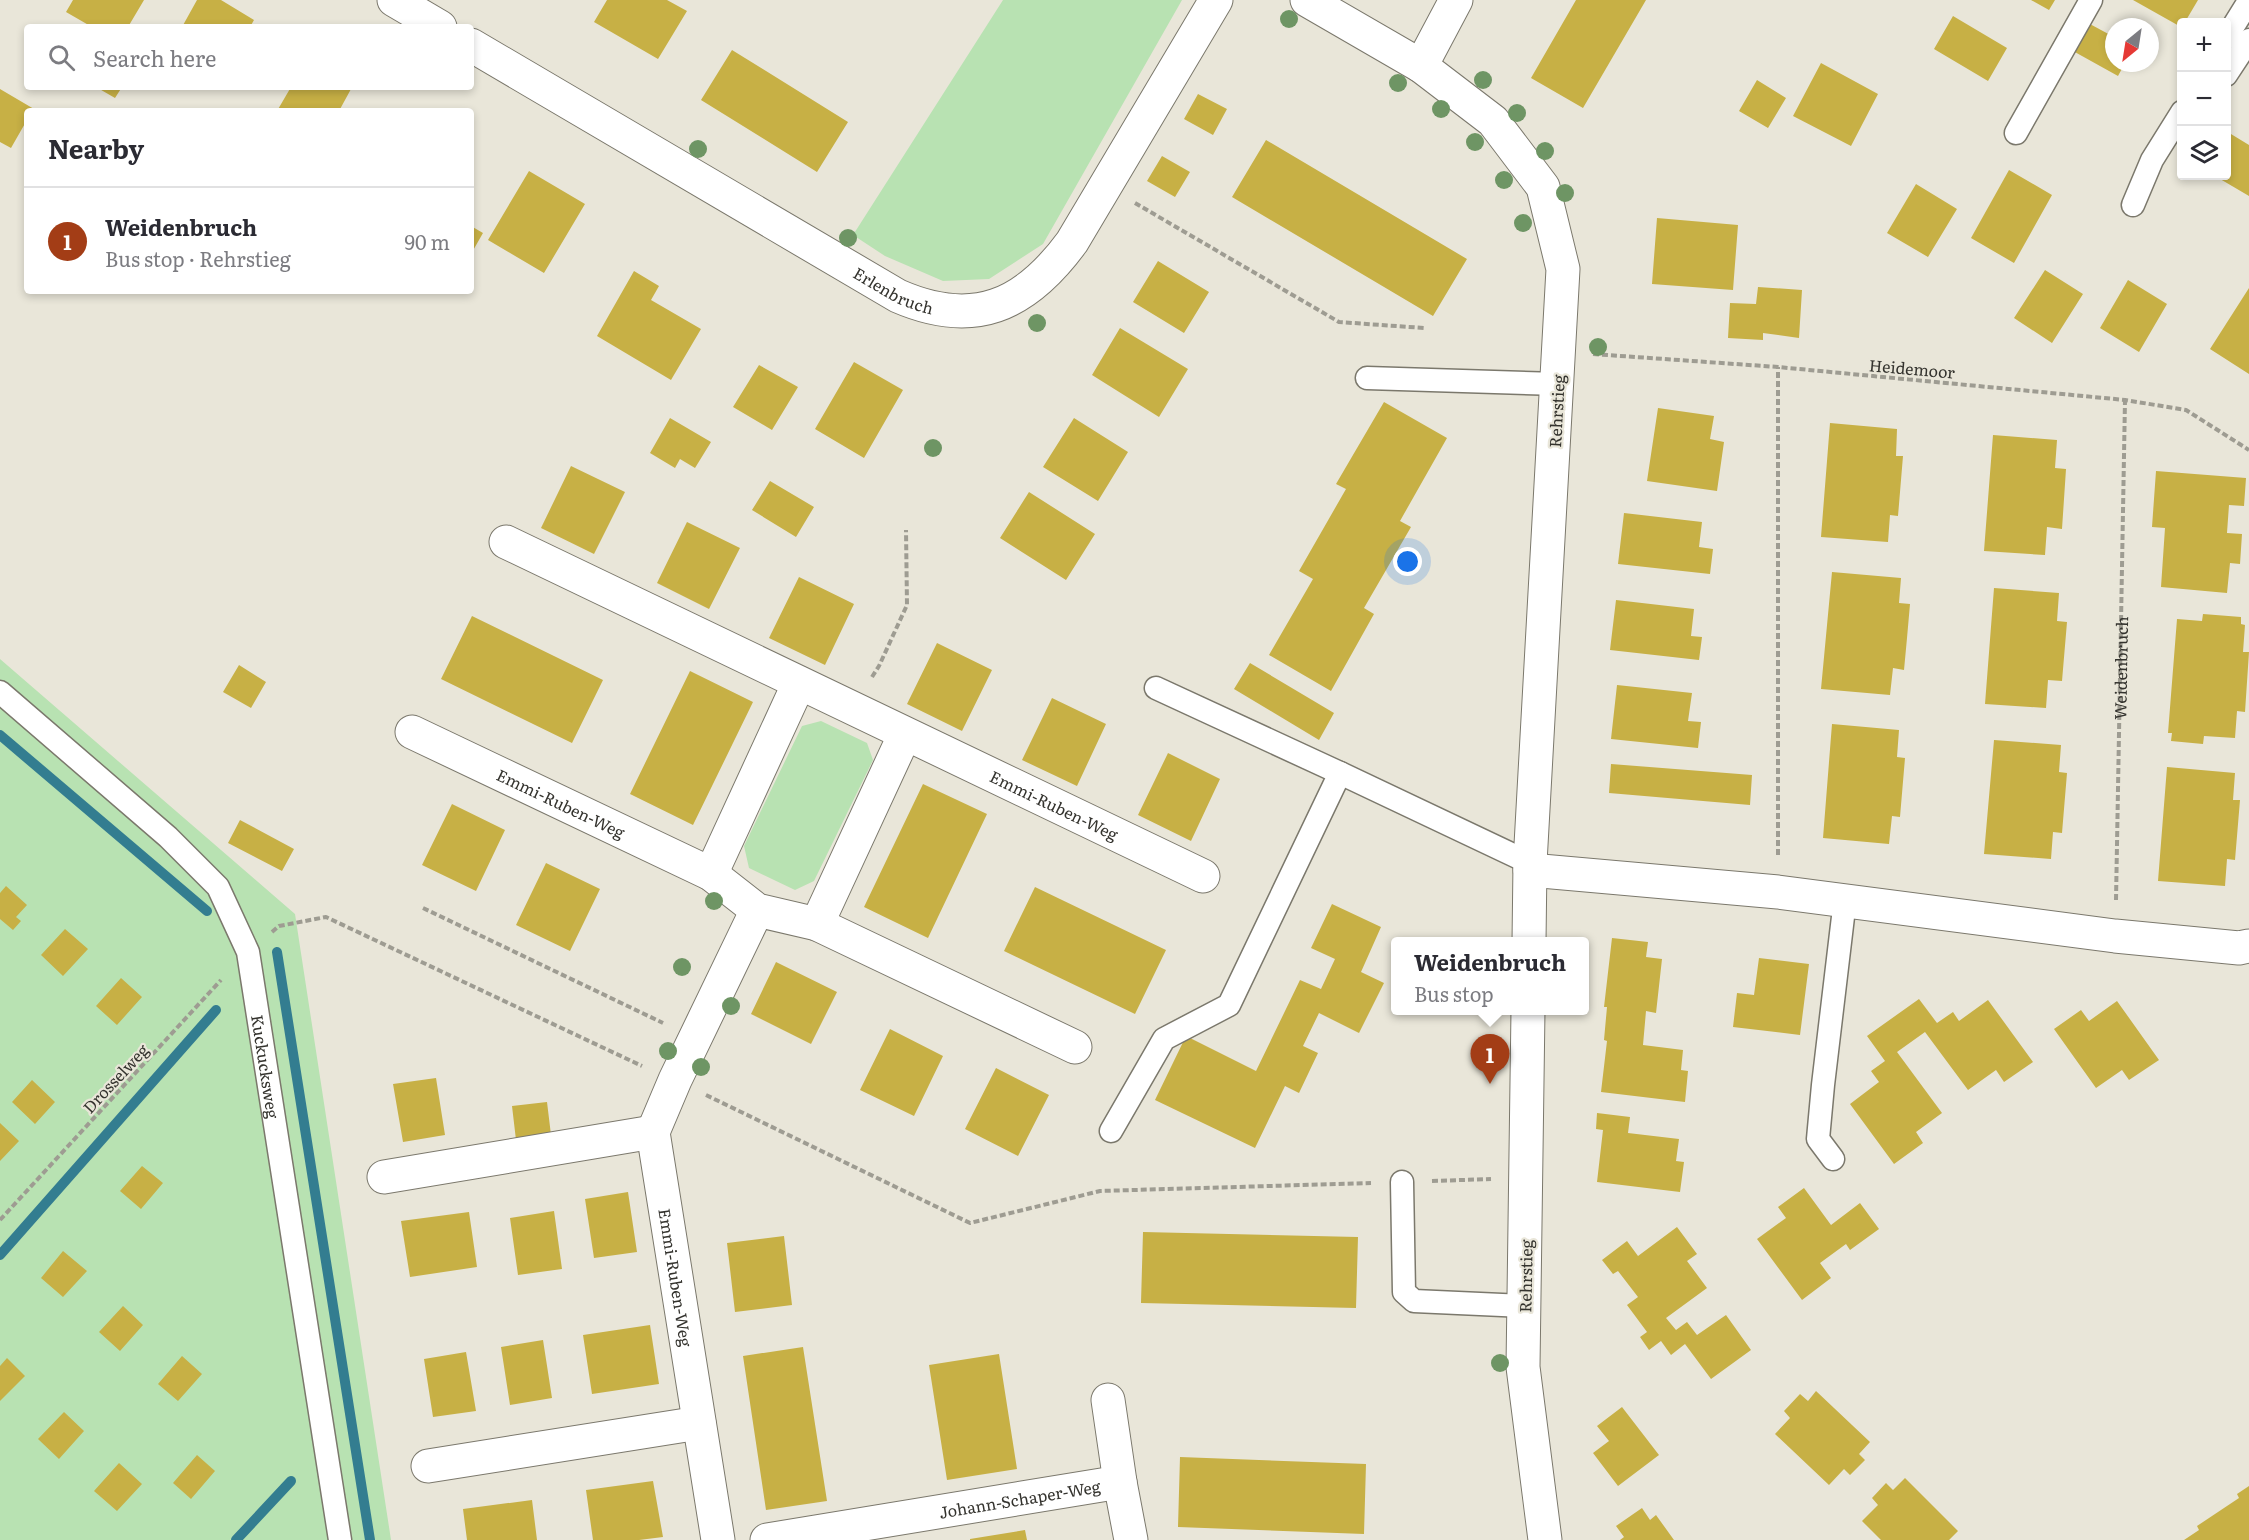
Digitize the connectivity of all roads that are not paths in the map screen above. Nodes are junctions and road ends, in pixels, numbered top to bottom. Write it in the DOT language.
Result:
graph roads {
  1 [pos="394,0"];
  2 [pos="1216,0"];
  3 [pos="1307,0"];
  4 [pos="1456,0"];
  5 [pos="2091,0"];
  6 [pos="2249,1"];
  7 [pos="435,24"];
  8 [pos="2231,30"];
  9 [pos="2249,40"];
  10 [pos="474,47"];
  11 [pos="1421,66"];
  12 [pos="2228,72"];
  13 [pos="2177,119"];
  14 [pos="2016,133"];
  15 [pos="2133,205"];
  16 [pos="1367,378"];
  17 [pos="1558,384"];
  18 [pos="506,542"];
  19 [pos="799,682"];
  20 [pos="1156,688"];
  21 [pos="0,692"];
  22 [pos="412,732"];
  23 [pos="906,734"];
  24 [pos="1340,773"];
  25 [pos="1530,867"];
  26 [pos="711,874"];
  27 [pos="1203,876"];
  28 [pos="1845,900"];
  29 [pos="757,910"];
  30 [pos="817,924"];
  31 [pos="1529,937"];
  32 [pos="2249,946"];
  33 [pos="1528,1015"];
  34 [pos="1075,1047"];
  35 [pos="1111,1131"];
  36 [pos="653,1132"];
  37 [pos="1833,1160"];
  38 [pos="384,1176"];
  39 [pos="1402,1182"];
  40 [pos="1524,1306"];
  41 [pos="1108,1400"];
  42 [pos="699,1423"];
  43 [pos="428,1466"];
  44 [pos="1120,1482"];
  45 [pos="340,1540"];
  46 [pos="718,1540"];
  47 [pos="767,1540"];
  48 [pos="1131,1540"];
  49 [pos="1545,1540"];
  1 -- 7 [label="street"];
  2 -- 10 [label="street, Erlenbruch"];
  3 -- 11 [label="street, Rehrstieg"];
  4 -- 11 [label="street"];
  5 -- 14 [label="lane"];
  6 -- 8 [label="lane"];
  9 -- 12 [label="lane"];
  11 -- 17 [label="street, Rehrstieg"];
  13 -- 15 [label="lane"];
  16 -- 17 [label="lane"];
  17 -- 25 [label="street, Rehrstieg"];
  18 -- 19 [label="street, Emmi-Ruben-Weg"];
  19 -- 23 [label="street, Emmi-Ruben-Weg"];
  19 -- 26 [label="street"];
  20 -- 24 [label="lane"];
  21 -- 45 [label="lane, Kuckucksweg"];
  22 -- 26 [label="street, Emmi-Ruben-Weg"];
  23 -- 27 [label="street, Emmi-Ruben-Weg"];
  23 -- 30 [label="street"];
  24 -- 25 [label="lane"];
  24 -- 35 [label="lane"];
  25 -- 28 [label="street"];
  25 -- 31 [label="street, Rehrstieg"];
  26 -- 29 [label="street, Emmi-Ruben-Weg"];
  28 -- 32 [label="street"];
  28 -- 37 [label="lane"];
  29 -- 30 [label="street, Emmi-Ruben-Weg"];
  29 -- 36 [label="street"];
  30 -- 34 [label="street, Emmi-Ruben-Weg"];
  33 -- 40 [label="street, Rehrstieg"];
  36 -- 38 [label="street"];
  36 -- 42 [label="street, Emmi-Ruben-Weg"];
  39 -- 40 [label="lane"];
  40 -- 49 [label="street, Rehrstieg"];
  41 -- 44 [label="street, Johann-Schaper-Weg"];
  42 -- 43 [label="street"];
  42 -- 46 [label="street, Emmi-Ruben-Weg"];
  44 -- 47 [label="street, Johann-Schaper-Weg"];
  44 -- 48 [label="street, Johann-Schaper-Weg"];
}
